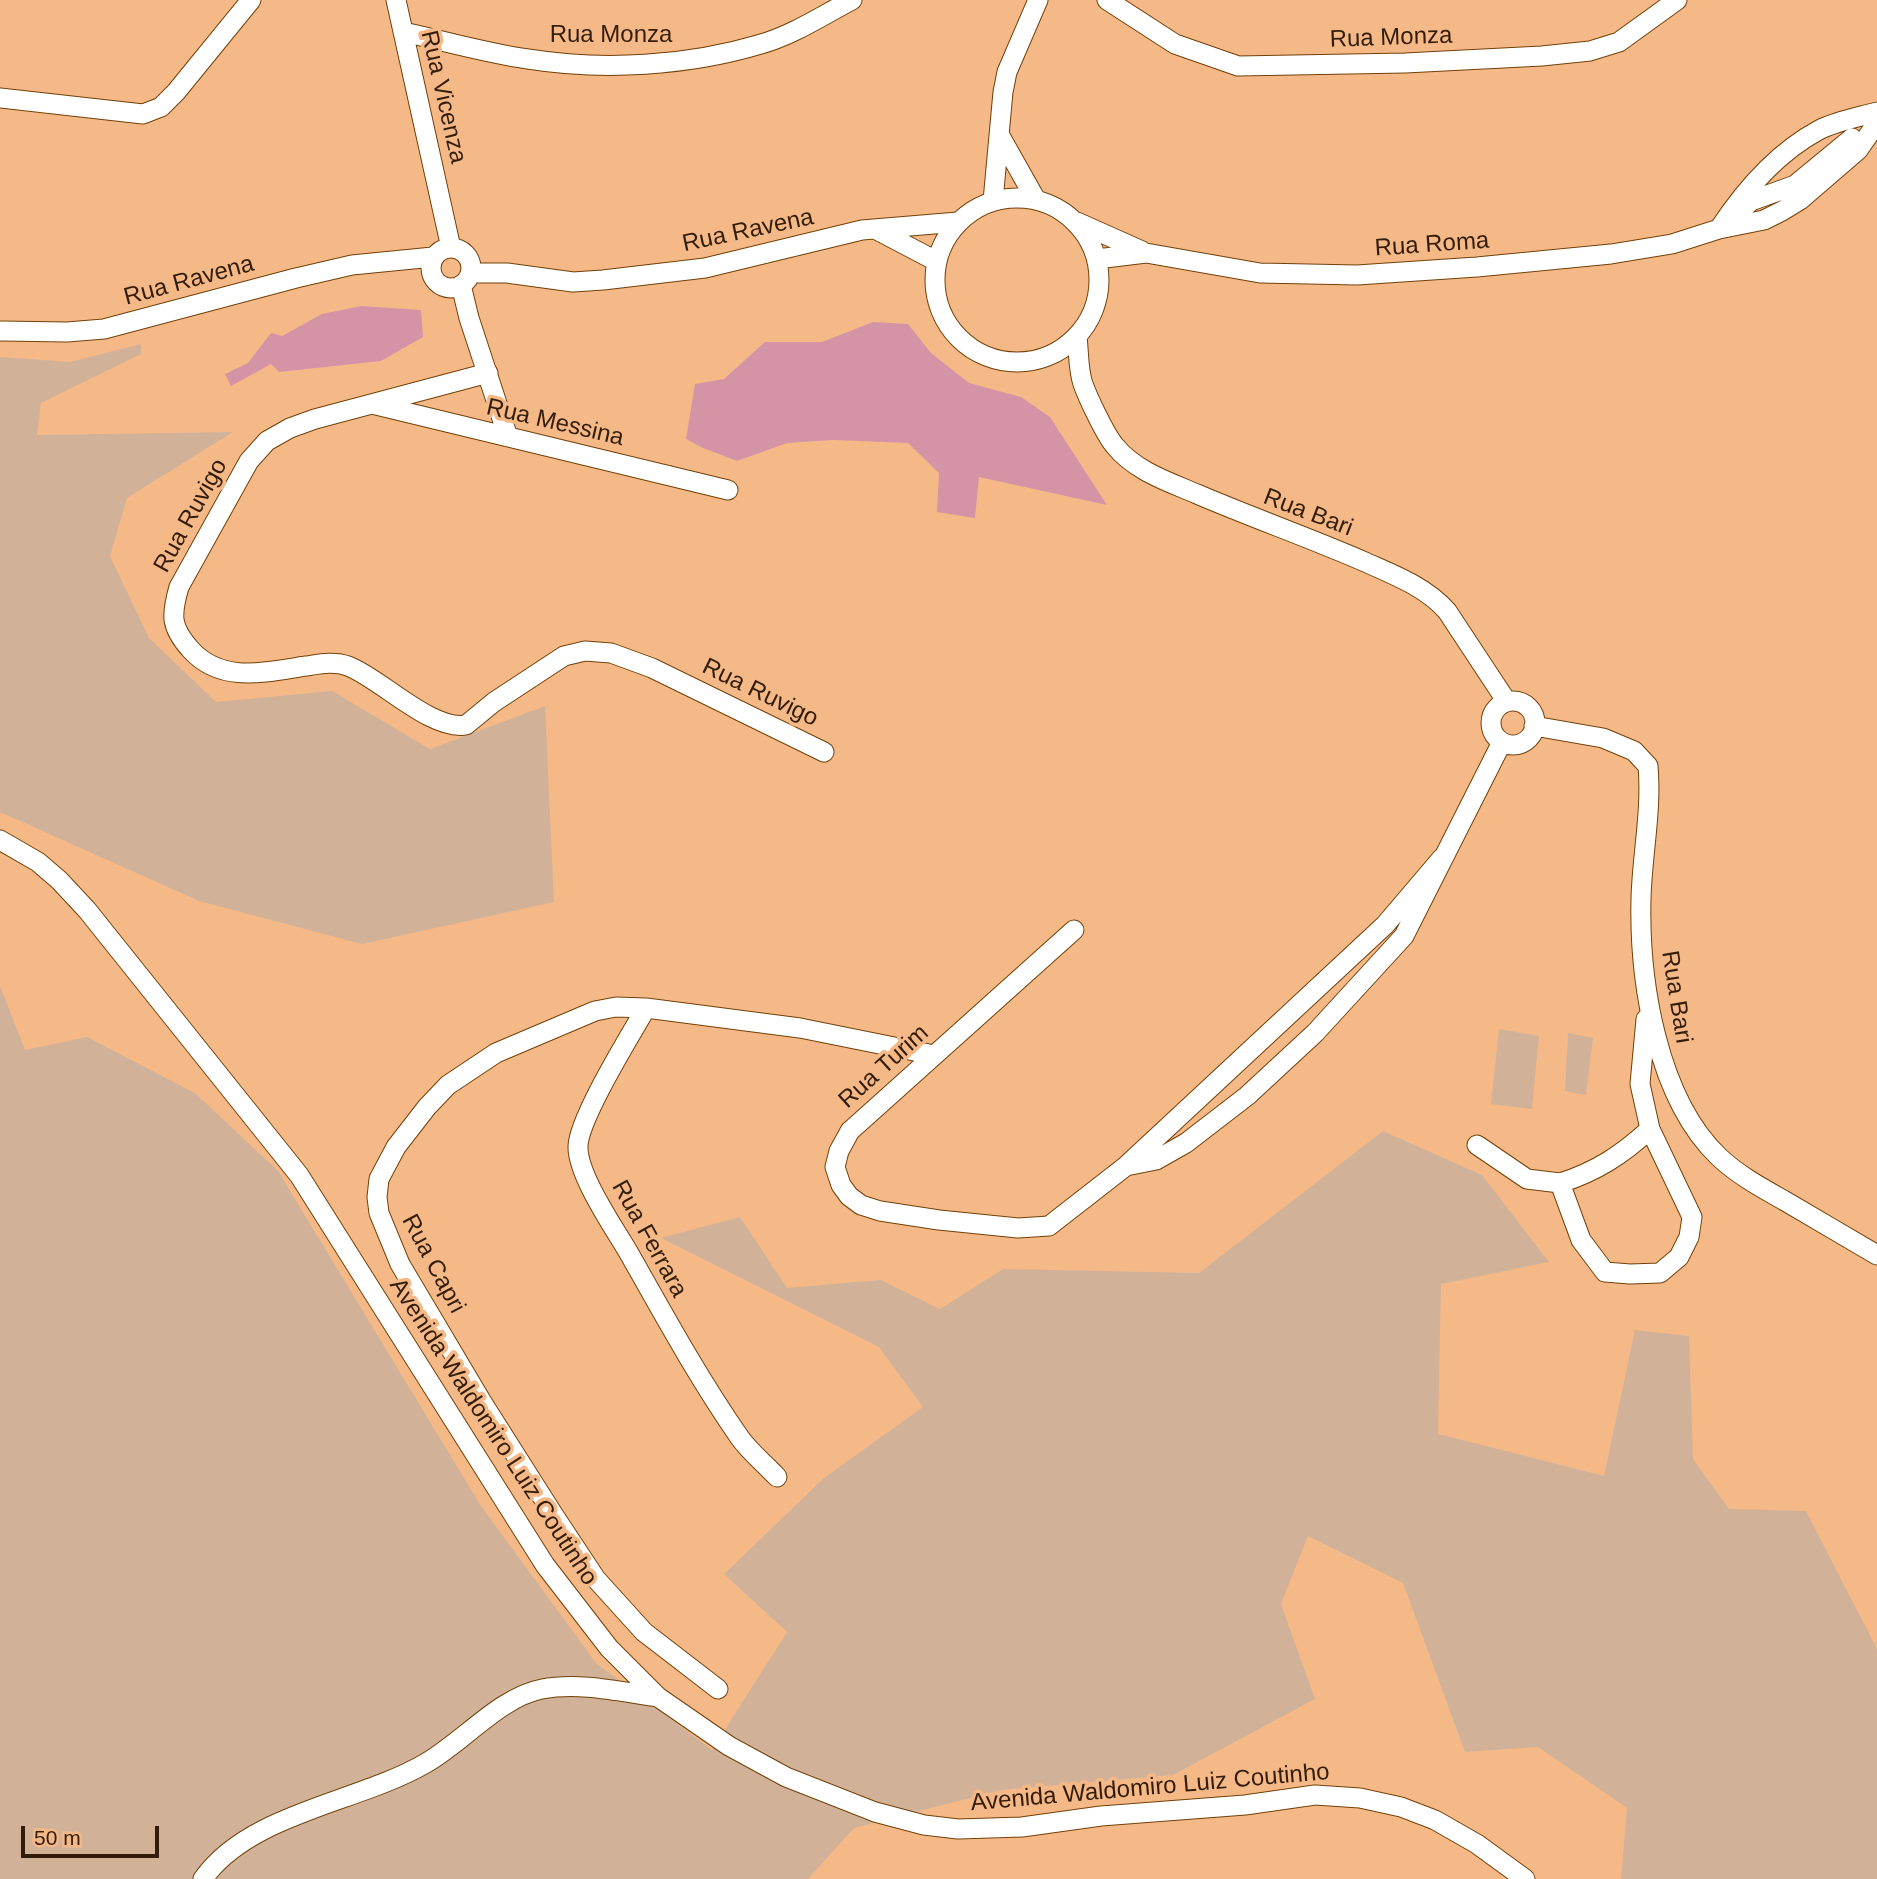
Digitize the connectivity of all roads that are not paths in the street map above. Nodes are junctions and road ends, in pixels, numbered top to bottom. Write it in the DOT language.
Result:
graph roads {
  1 [pos="251,0"];
  2 [pos="852,0"];
  3 [pos="1038,0"];
  4 [pos="1107,0"];
  5 [pos="1677,0"];
  6 [pos="393,1"];
  7 [pos="403,32"];
  8 [pos="0,98"];
  9 [pos="1875,119"];
  10 [pos="1000,136"];
  11 [pos="1036,200"];
  12 [pos="993,201"];
  13 [pos="1751,201"];
  14 [pos="958,222"];
  15 [pos="1075,222"];
  16 [pos="874,229"];
  17 [pos="1719,229"];
  18 [pos="1146,253"];
  19 [pos="1097,259"];
  20 [pos="936,261"];
  21 [pos="451,266"];
  22 [pos="0,331"];
  23 [pos="1077,337"];
  24 [pos="1051,356"];
  25 [pos="488,373"];
  26 [pos="1083,383"];
  27 [pos="370,403"];
  28 [pos="508,437"];
  29 [pos="728,490"];
  30 [pos="1507,702"];
  31 [pos="1534,726"];
  32 [pos="1502,742"];
  33 [pos="824,752"];
  34 [pos="0,840"];
  35 [pos="1442,858"];
  36 [pos="1074,930"];
  37 [pos="1647,997"];
  38 [pos="646,1007"];
  39 [pos="934,1055"];
  40 [pos="1650,1129"];
  41 [pos="1477,1145"];
  42 [pos="1126,1166"];
  43 [pos="1560,1183"];
  44 [pos="1877,1255"];
  45 [pos="777,1477"];
  46 [pos="718,1689"];
  47 [pos="658,1697"];
  48 [pos="203,1879"];
  49 [pos="1525,1879"];
  1 -- 8 [label="street"];
  2 -- 7 [label="street, Rua Monza"];
  3 -- 10 [label="street"];
  4 -- 5 [label="street, Rua Monza"];
  6 -- 7 [label="street, Rua Vicenza"];
  7 -- 21 [label="street, Rua Vicenza"];
  9 -- 13 [label="street, Rua Roma"];
  9 -- 13 [label="street"];
  9 -- 17 [label="street, Rua Roma"];
  9 -- 17 [label="street"];
  10 -- 11 [label="street"];
  10 -- 12 [label="street"];
  11 -- 12 [label="street"];
  11 -- 15 [label="street"];
  12 -- 14 [label="street"];
  13 -- 17 [label="street, Rua Roma"];
  14 -- 16 [label="street, Rua Ravena"];
  14 -- 20 [label="street"];
  15 -- 18 [label="street, Rua Roma"];
  15 -- 19 [label="street"];
  16 -- 20 [label="street"];
  16 -- 21 [label="street, Rua Ravena"];
  17 -- 18 [label="street, Rua Roma"];
  18 -- 19 [label="street, Rua Roma"];
  19 -- 23 [label="street"];
  20 -- 24 [label="street"];
  21 -- 22 [label="street, Rua Ravena"];
  21 -- 25 [label="street, Rua Vicenza"];
  23 -- 24 [label="street"];
  23 -- 26 [label="street, Rua Bari"];
  24 -- 26 [label="street, Rua Bari"];
  25 -- 27 [label="street, Rua Ruvigo"];
  25 -- 28 [label="street, Rua Vicenza"];
  26 -- 30 [label="street, Rua Bari"];
  27 -- 28 [label="street, Rua Messina"];
  27 -- 33 [label="street, Rua Ruvigo"];
  28 -- 29 [label="street, Rua Messina"];
  30 -- 31 [label="street"];
  30 -- 32 [label="street"];
  31 -- 32 [label="street"];
  31 -- 37 [label="street, Rua Bari"];
  32 -- 35 [label="street, Rua Turim"];
  34 -- 47 [label="street, Avenida Waldomiro Luiz Coutinho"];
  35 -- 42 [label="street, Rua Turim"];
  35 -- 42 [label="street, Rua Turim"];
  36 -- 39 [label="street, Rua Turim"];
  37 -- 40 [label="street"];
  37 -- 44 [label="street, Rua Bari"];
  38 -- 39 [label="street, Rua Capri"];
  38 -- 45 [label="street, Rua Ferrara"];
  38 -- 46 [label="street, Rua Capri"];
  39 -- 42 [label="street, Rua Turim"];
  40 -- 43 [label="street"];
  40 -- 43 [label="street"];
  41 -- 43 [label="street"];
  47 -- 48 [label="street"];
  47 -- 49 [label="street, Avenida Waldomiro Luiz Coutinho"];
}
